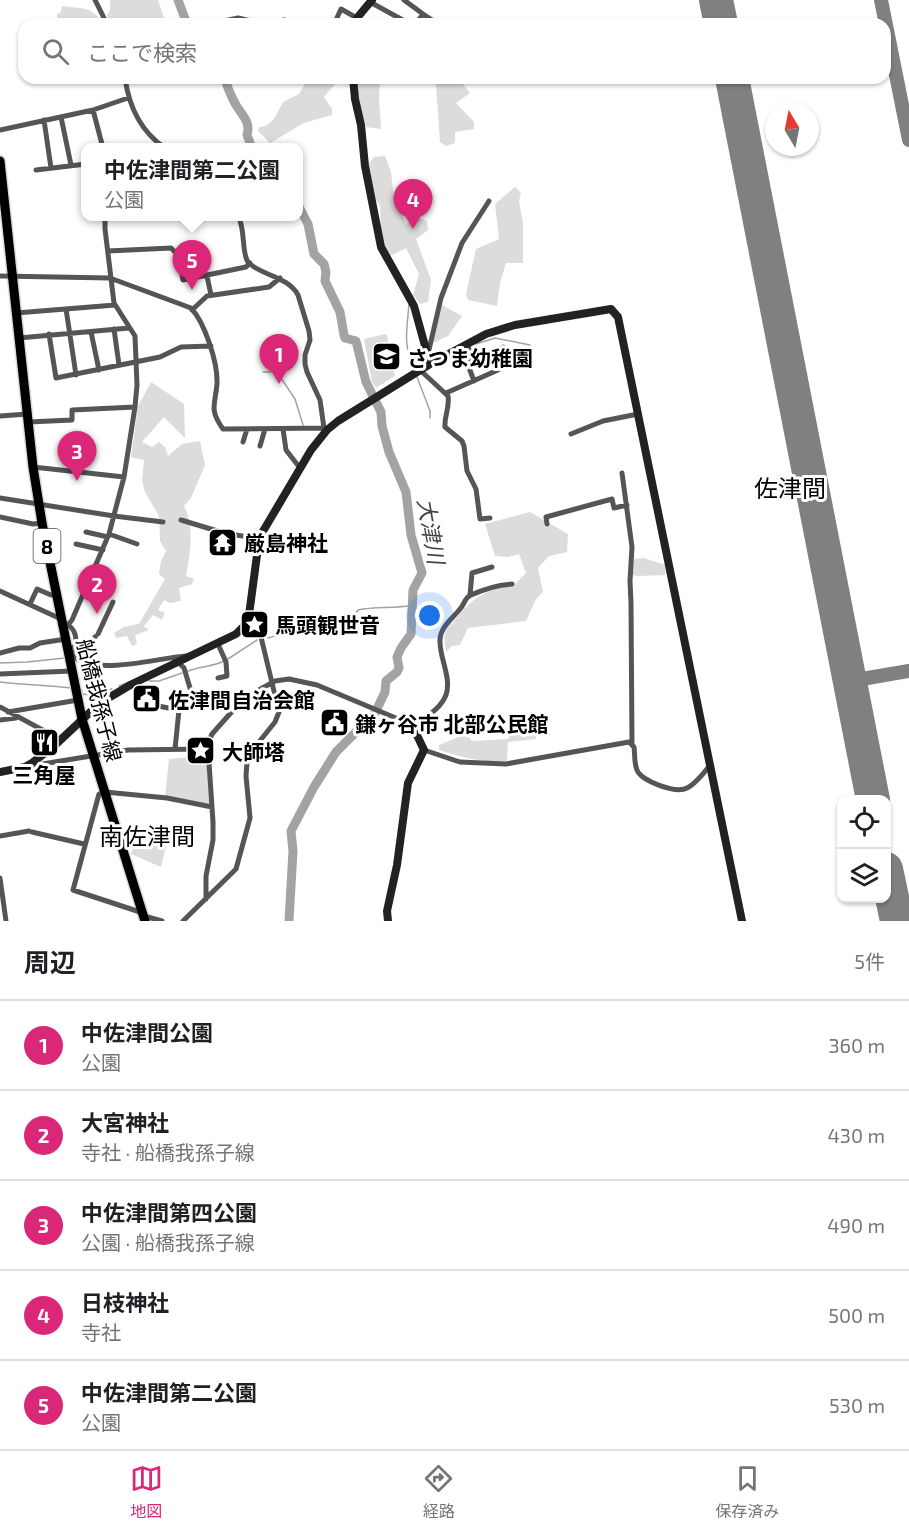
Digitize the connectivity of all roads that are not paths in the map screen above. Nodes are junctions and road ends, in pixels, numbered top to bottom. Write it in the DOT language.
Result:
graph roads {
  1 [pos="95,0"];
  2 [pos="404,0"];
  3 [pos="371,1"];
  4 [pos="423,14"];
  5 [pos="104,18"];
  6 [pos="337,18"];
  7 [pos="352,18"];
  8 [pos="358,18"];
  9 [pos="400,18"];
  10 [pos="420,18"];
  11 [pos="429,18"];
  12 [pos="125,84"];
  13 [pos="353,84"];
  14 [pos="128,98"];
  15 [pos="93,110"];
  16 [pos="61,117"];
  17 [pos="44,120"];
  18 [pos="0,130"];
  19 [pos="102,143"];
  20 [pos="160,143"];
  21 [pos="0,161"];
  22 [pos="81,164"];
  23 [pos="71,165"];
  24 [pos="51,168"];
  25 [pos="36,170"];
  26 [pos="1,176"];
  27 [pos="489,201"];
  28 [pos="105,221"];
  29 [pos="240,221"];
  30 [pos="108,251"];
  31 [pos="250,263"];
  32 [pos="0,276"];
  33 [pos="13,276"];
  34 [pos="207,276"];
  35 [pos="110,278"];
  36 [pos="280,278"];
  37 [pos="211,295"];
  38 [pos="115,305"];
  39 [pos="66,309"];
  40 [pos="192,310"];
  41 [pos="16,313"];
  42 [pos="129,328"];
  43 [pos="114,329"];
  44 [pos="91,332"];
  45 [pos="69,333"];
  46 [pos="49,334"];
  47 [pos="19,338"];
  48 [pos="466,344"];
  49 [pos="211,346"];
  50 [pos="503,347"];
  51 [pos="492,353"];
  52 [pos="475,359"];
  53 [pos="429,360"];
  54 [pos="136,362"];
  55 [pos="119,365"];
  56 [pos="99,370"];
  57 [pos="420,370"];
  58 [pos="76,375"];
  59 [pos="474,381"];
  60 [pos="446,393"];
  61 [pos="135,407"];
  62 [pos="638,414"];
  63 [pos="0,416"];
  64 [pos="28,418"];
  65 [pos="248,429"];
  66 [pos="265,429"];
  67 [pos="283,429"];
  68 [pos="326,429"];
  69 [pos="571,434"];
  70 [pos="243,442"];
  71 [pos="261,446"];
  72 [pos="33,467"];
  73 [pos="300,468"];
  74 [pos="622,473"];
  75 [pos="124,477"];
  76 [pos="0,498"];
  77 [pos="38,504"];
  78 [pos="627,506"];
  79 [pos="114,516"];
  80 [pos="0,517"];
  81 [pos="490,518"];
  82 [pos="181,520"];
  83 [pos="163,522"];
  84 [pos="42,523"];
  85 [pos="547,525"];
  86 [pos="86,532"];
  87 [pos="108,536"];
  88 [pos="260,538"];
  89 [pos="76,543"];
  90 [pos="137,544"];
  91 [pos="103,550"];
  92 [pos="492,567"];
  93 [pos="512,584"];
  94 [pos="0,591"];
  95 [pos="57,594"];
  96 [pos="470,595"];
  97 [pos="113,602"];
  98 [pos="30,604"];
  99 [pos="247,622"];
  100 [pos="64,623"];
  101 [pos="66,639"];
  102 [pos="218,644"];
  103 [pos="0,653"];
  104 [pos="194,656"];
  105 [pos="84,662"];
  106 [pos="179,663"];
  107 [pos="72,671"];
  108 [pos="0,674"];
  109 [pos="218,678"];
  110 [pos="272,683"];
  111 [pos="190,688"];
  112 [pos="78,699"];
  113 [pos="180,700"];
  114 [pos="158,706"];
  115 [pos="0,707"];
  116 [pos="179,710"];
  117 [pos="9,712"];
  118 [pos="17,717"];
  119 [pos="0,720"];
  120 [pos="82,720"];
  121 [pos="403,721"];
  122 [pos="412,727"];
  123 [pos="61,740"];
  124 [pos="632,744"];
  125 [pos="175,749"];
  126 [pos="206,749"];
  127 [pos="423,750"];
  128 [pos="93,755"];
  129 [pos="710,765"];
  130 [pos="25,767"];
  131 [pos="0,772"];
  132 [pos="105,792"];
  133 [pos="212,807"];
  134 [pos="0,836"];
  135 [pos="84,844"];
  136 [pos="0,879"];
  137 [pos="206,899"];
  138 [pos="144,917"];
  139 [pos="6,921"];
  140 [pos="162,921"];
  141 [pos="183,921"];
  142 [pos="388,921"];
  143 [pos="742,921"];
  1 -- 5 [label="street"];
  2 -- 4 [label="street"];
  3 -- 8 [label="street"];
  3 -- 9 [label="street"];
  4 -- 10 [label="street"];
  4 -- 11 [label="street"];
  6 -- 7 [label="street"];
  12 -- 14 [label="street"];
  13 -- 53 [label="street"];
  14 -- 15 [label="street"];
  14 -- 20 [label="street"];
  15 -- 16 [label="street"];
  15 -- 19 [label="street"];
  16 -- 17 [label="street"];
  16 -- 23 [label="street"];
  17 -- 18 [label="street"];
  17 -- 24 [label="street"];
  21 -- 26 [label="main road, 船橋我孫子線 / 8"];
  22 -- 23 [label="street"];
  23 -- 24 [label="street"];
  24 -- 25 [label="street"];
  26 -- 33 [label="main road, 船橋我孫子線 / 8"];
  27 -- 53 [label="street"];
  28 -- 30 [label="street"];
  29 -- 31 [label="street"];
  30 -- 34 [label="street"];
  30 -- 35 [label="street"];
  31 -- 34 [label="street"];
  31 -- 36 [label="street"];
  32 -- 33 [label="street"];
  33 -- 35 [label="street"];
  33 -- 41 [label="main road, 船橋我孫子線 / 8"];
  34 -- 37 [label="street"];
  35 -- 38 [label="street"];
  35 -- 40 [label="street"];
  36 -- 37 [label="street"];
  36 -- 68 [label="street"];
  37 -- 40 [label="street"];
  38 -- 39 [label="street"];
  38 -- 42 [label="street"];
  39 -- 41 [label="street"];
  39 -- 45 [label="street"];
  40 -- 49 [label="street"];
  41 -- 47 [label="main road, 船橋我孫子線 / 8"];
  42 -- 43 [label="street"];
  42 -- 54 [label="street"];
  43 -- 44 [label="street"];
  43 -- 55 [label="street"];
  44 -- 45 [label="street"];
  44 -- 56 [label="street"];
  45 -- 46 [label="street"];
  45 -- 58 [label="street"];
  46 -- 47 [label="street"];
  46 -- 58 [label="street"];
  47 -- 64 [label="main road, 船橋我孫子線 / 8"];
  48 -- 52 [label="street"];
  48 -- 53 [label="street"];
  48 -- 62 [label="street"];
  49 -- 54 [label="street"];
  49 -- 65 [label="street"];
  50 -- 51 [label="street"];
  51 -- 52 [label="street"];
  51 -- 59 [label="street"];
  52 -- 59 [label="street"];
  53 -- 57 [label="street"];
  54 -- 55 [label="street"];
  54 -- 61 [label="street"];
  55 -- 56 [label="street"];
  56 -- 58 [label="street"];
  57 -- 60 [label="street"];
  57 -- 68 [label="street"];
  59 -- 60 [label="street"];
  60 -- 81 [label="street"];
  61 -- 64 [label="street"];
  61 -- 75 [label="street"];
  62 -- 69 [label="street"];
  62 -- 129 [label="street"];
  63 -- 64 [label="street"];
  64 -- 72 [label="main road, 船橋我孫子線 / 8"];
  65 -- 66 [label="street"];
  65 -- 70 [label="street"];
  66 -- 67 [label="street"];
  66 -- 71 [label="street"];
  67 -- 68 [label="street"];
  67 -- 73 [label="street"];
  68 -- 73 [label="street"];
  72 -- 75 [label="street"];
  72 -- 77 [label="main road, 船橋我孫子線 / 8"];
  73 -- 88 [label="street"];
  74 -- 78 [label="street"];
  75 -- 79 [label="street"];
  76 -- 77 [label="street"];
  77 -- 79 [label="street"];
  77 -- 84 [label="main road, 船橋我孫子線 / 8"];
  78 -- 85 [label="street"];
  78 -- 124 [label="street"];
  79 -- 83 [label="street"];
  79 -- 87 [label="street"];
  80 -- 84 [label="street"];
  82 -- 88 [label="street"];
  84 -- 95 [label="main road, 船橋我孫子線 / 8"];
  86 -- 87 [label="street"];
  87 -- 90 [label="street"];
  87 -- 91 [label="street"];
  88 -- 99 [label="street"];
  89 -- 91 [label="street"];
  91 -- 100 [label="street"];
  92 -- 96 [label="street"];
  93 -- 96 [label="street"];
  94 -- 98 [label="street"];
  95 -- 98 [label="street"];
  95 -- 100 [label="main road, 船橋我孫子線 / 8"];
  96 -- 122 [label="street"];
  97 -- 105 [label="street"];
  98 -- 100 [label="street"];
  99 -- 102 [label="street"];
  99 -- 110 [label="street"];
  100 -- 101 [label="main road, 船橋我孫子線 / 8"];
  100 -- 105 [label="street"];
  101 -- 103 [label="street"];
  101 -- 107 [label="main road, 船橋我孫子線 / 8"];
  102 -- 104 [label="street"];
  102 -- 109 [label="street"];
  104 -- 105 [label="street"];
  104 -- 106 [label="street"];
  106 -- 111 [label="street"];
  106 -- 120 [label="street"];
  107 -- 108 [label="street"];
  107 -- 112 [label="main road, 船橋我孫子線 / 8"];
  110 -- 121 [label="street"];
  110 -- 126 [label="street"];
  110 -- 137 [label="street"];
  112 -- 117 [label="street"];
  112 -- 120 [label="main road, 船橋我孫子線 / 8"];
  113 -- 116 [label="street"];
  114 -- 116 [label="street"];
  115 -- 117 [label="street"];
  116 -- 125 [label="street"];
  117 -- 118 [label="street"];
  118 -- 119 [label="street"];
  118 -- 123 [label="street"];
  120 -- 123 [label="street"];
  120 -- 128 [label="main road, 船橋我孫子線 / 8"];
  121 -- 122 [label="street"];
  122 -- 127 [label="street"];
  123 -- 130 [label="street"];
  124 -- 127 [label="street"];
  124 -- 129 [label="street"];
  125 -- 126 [label="street"];
  125 -- 128 [label="street"];
  126 -- 133 [label="street"];
  127 -- 142 [label="street"];
  128 -- 130 [label="street"];
  128 -- 132 [label="main road, 船橋我孫子線 / 8"];
  129 -- 143 [label="street"];
  130 -- 131 [label="street"];
  132 -- 133 [label="street"];
  132 -- 135 [label="street"];
  132 -- 138 [label="main road, 船橋我孫子線 / 8"];
  133 -- 137 [label="street"];
  134 -- 135 [label="street"];
  135 -- 138 [label="street"];
  136 -- 139 [label="street"];
  137 -- 141 [label="street"];
  138 -- 140 [label="street"];
}
